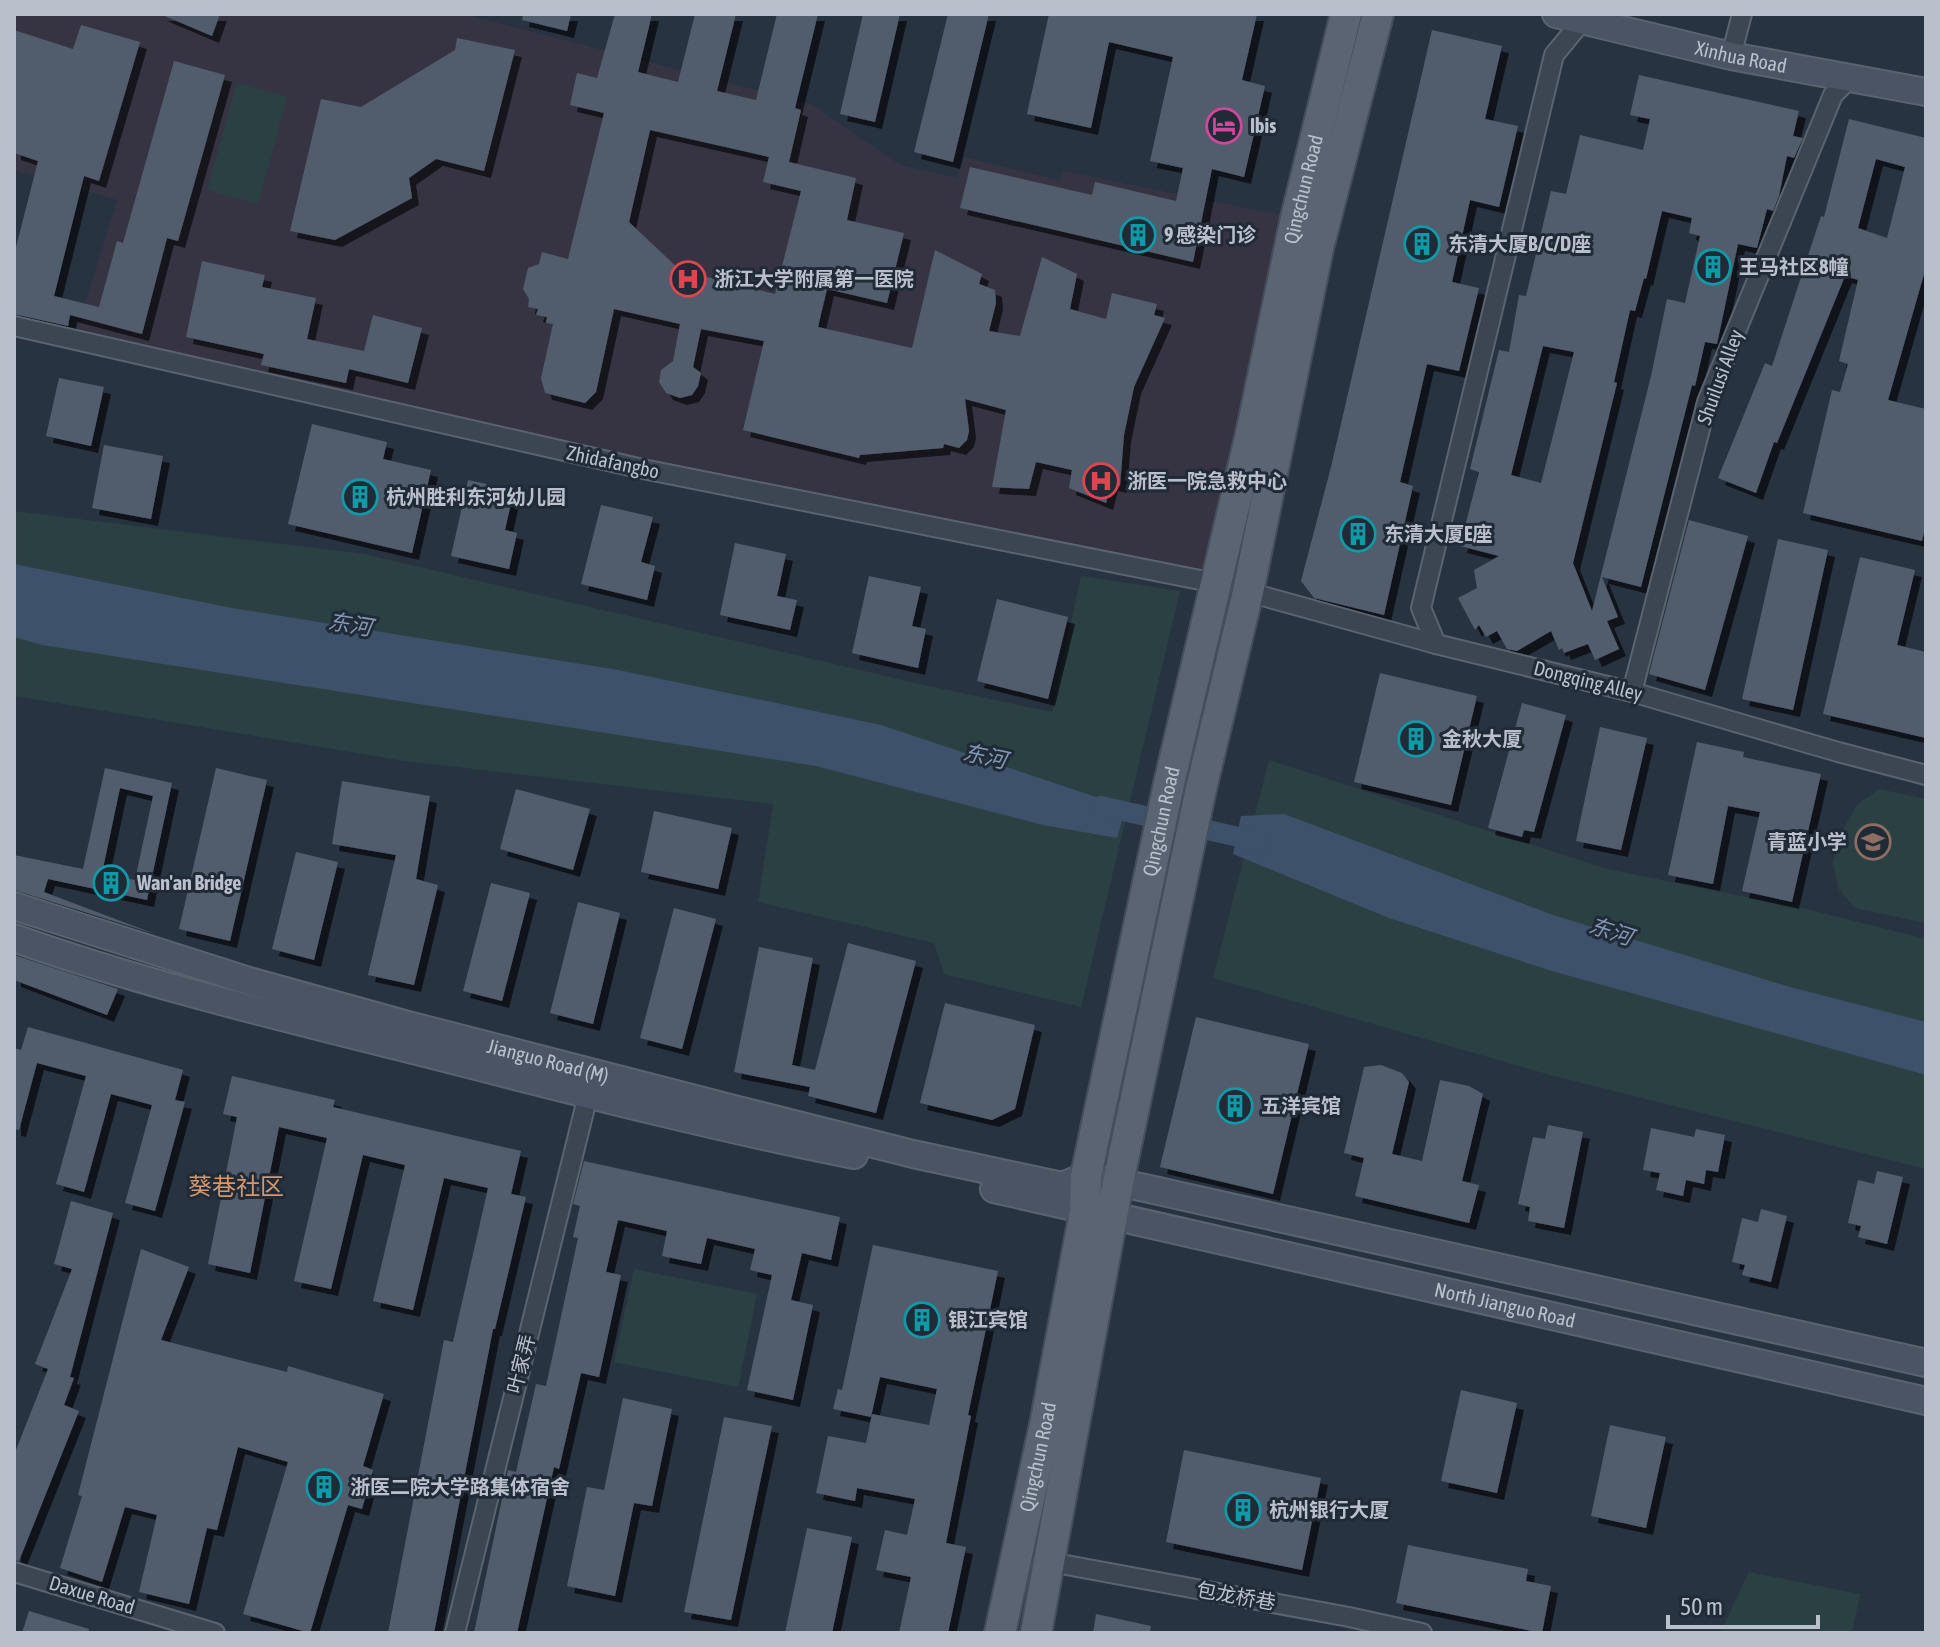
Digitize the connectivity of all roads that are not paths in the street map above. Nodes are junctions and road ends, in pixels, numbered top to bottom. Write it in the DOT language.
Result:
graph roads {
  1 [pos="1346,14"];
  2 [pos="1378,14"];
  3 [pos="1556,14"];
  4 [pos="1742,14"];
  5 [pos="1583,17"];
  6 [pos="1731,56"];
  7 [pos="1849,79"];
  8 [pos="1926,92"];
  9 [pos="14,326"];
  10 [pos="1215,583"];
  11 [pos="1248,592"];
  12 [pos="1436,644"];
  13 [pos="1632,692"];
  14 [pos="1926,775"];
  15 [pos="14,906"];
  16 [pos="14,938"];
  17 [pos="588,1095"];
  18 [pos="1086,1176"];
  19 [pos="1118,1183"];
  20 [pos="1098,1214"];
  21 [pos="1926,1363"];
  22 [pos="1926,1401"];
  23 [pos="1050,1562"];
  24 [pos="14,1572"];
  25 [pos="215,1633"];
  26 [pos="455,1633"];
  27 [pos="1000,1633"];
  28 [pos="1036,1633"];
  29 [pos="1422,1633"];
  1 -- 10 [label="main road, Qingchun Road"];
  2 -- 11 [label="main road, Qingchun Road"];
  3 -- 5 [label="main road, Xinhua Road"];
  4 -- 6 [label="street"];
  5 -- 6 [label="main road, Xinhua Road"];
  5 -- 12 [label="street"];
  6 -- 7 [label="main road, Xinhua Road"];
  7 -- 8 [label="main road, Xinhua Road"];
  7 -- 13 [label="street, Shuilusi Alley"];
  9 -- 10 [label="street, Zhidafangbo"];
  10 -- 18 [label="main road, Qingchun Road"];
  11 -- 12 [label="street, Dongqing Alley"];
  11 -- 19 [label="main road, Qingchun Road"];
  12 -- 13 [label="street, Dongqing Alley"];
  13 -- 14 [label="street, Dongqing Alley"];
  15 -- 18 [label="main road, Jianguo Road (M)"];
  16 -- 17 [label="main road, Jianguo Road (M)"];
  17 -- 20 [label="main road, Jianguo Road (M)"];
  17 -- 26 [label="street, 叶家弄"];
  18 -- 19 [label="main road, North Jianguo Road"];
  18 -- 20 [label="main road, Qingchun Road"];
  19 -- 20 [label="main road, Qingchun Road"];
  19 -- 21 [label="main road, North Jianguo Road"];
  20 -- 22 [label="main road, North Jianguo Road"];
  20 -- 23 [label="main road, Qingchun Road"];
  20 -- 27 [label="main road, Qingchun Road"];
  23 -- 28 [label="main road, Qingchun Road"];
  23 -- 29 [label="street, 包龙桥巷"];
  24 -- 25 [label="street, Daxue Road"];
}
